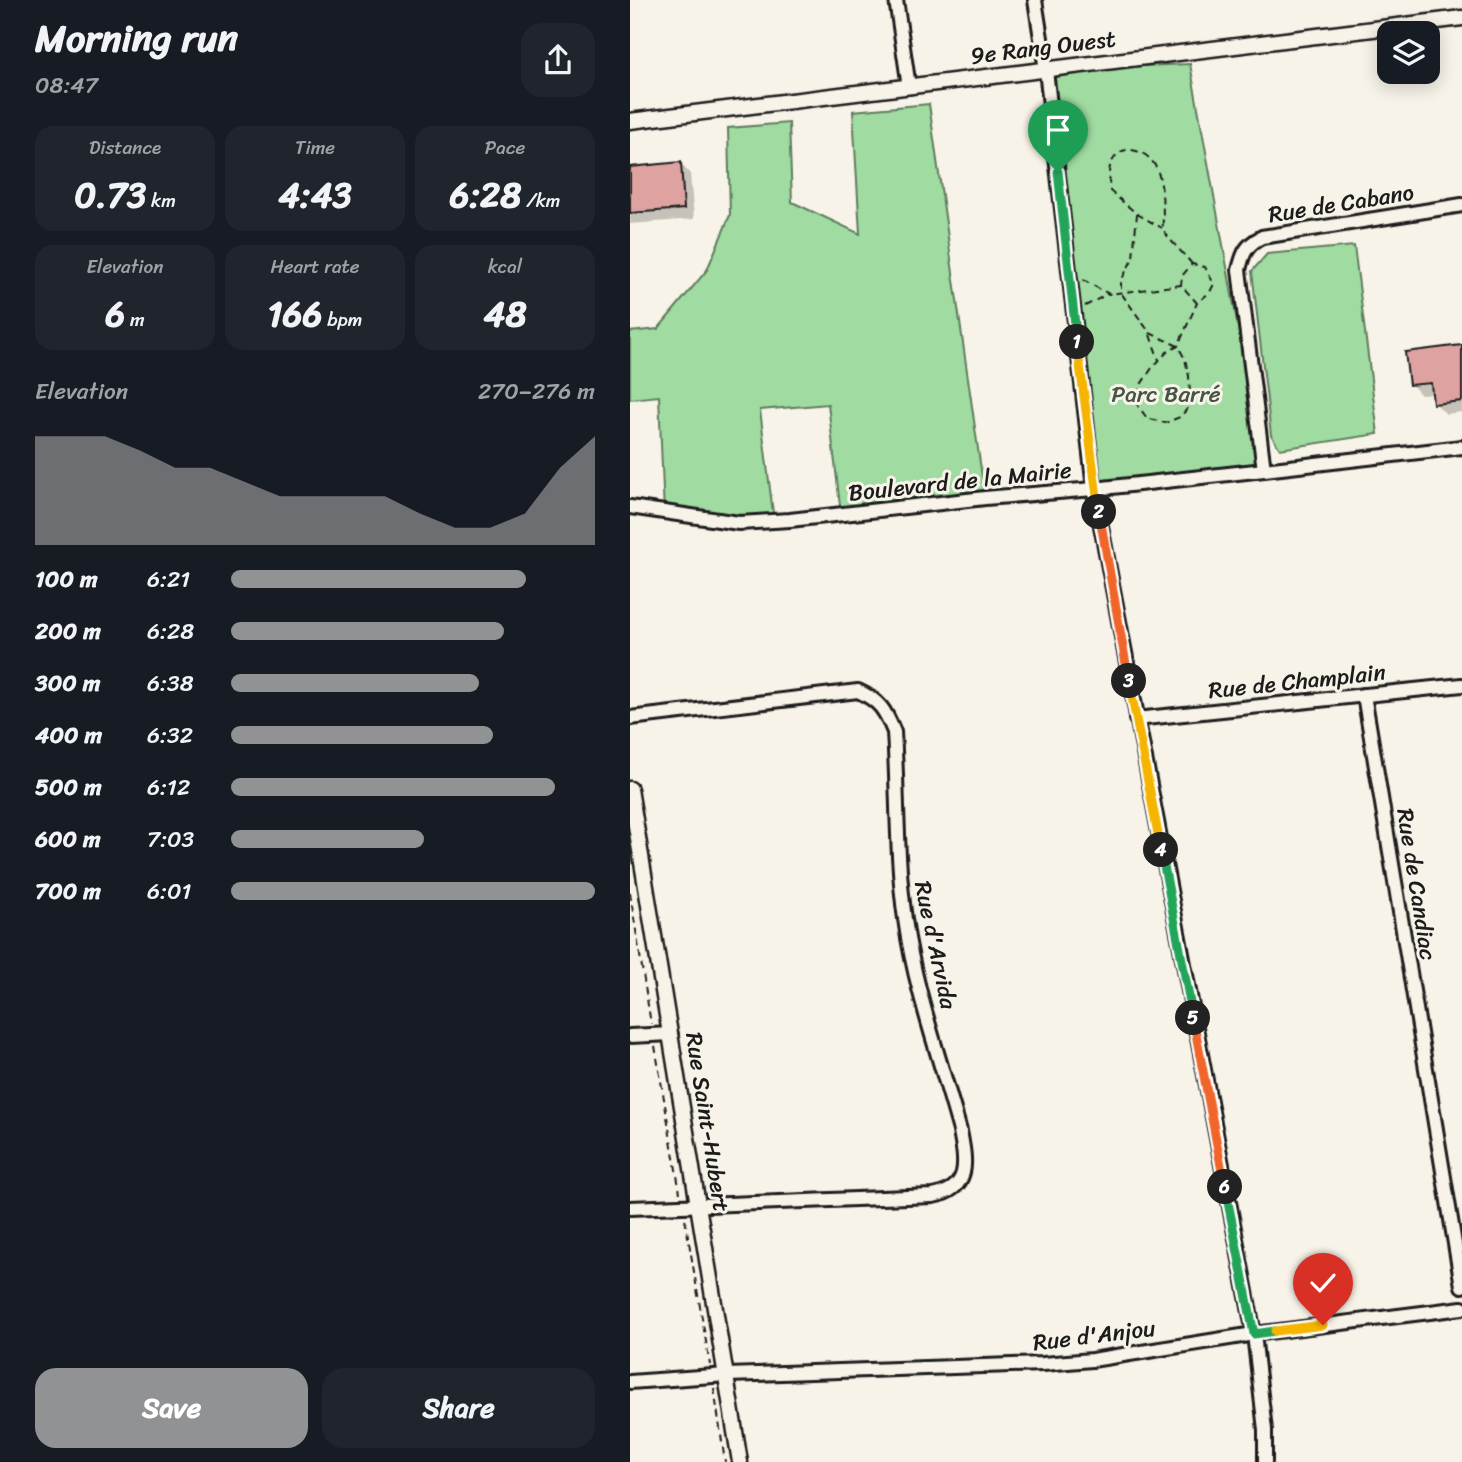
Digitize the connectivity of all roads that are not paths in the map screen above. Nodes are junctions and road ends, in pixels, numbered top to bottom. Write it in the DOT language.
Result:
graph roads {
  1 [pos="895,0"];
  2 [pos="1034,0"];
  3 [pos="1462,18"];
  4 [pos="1046,69"];
  5 [pos="909,87"];
  6 [pos="630,121"];
  7 [pos="1462,205"];
  8 [pos="1462,447"];
  9 [pos="1264,470"];
  10 [pos="1094,489"];
  11 [pos="630,507"];
  12 [pos="1462,685"];
  13 [pos="1364,695"];
  14 [pos="630,718"];
  15 [pos="1136,719"];
  16 [pos="630,789"];
  17 [pos="636,866"];
  18 [pos="671,1034"];
  19 [pos="630,1037"];
  20 [pos="699,1204"];
  21 [pos="630,1208"];
  22 [pos="1462,1286"];
  23 [pos="1462,1308"];
  24 [pos="1254,1334"];
  25 [pos="727,1375"];
  26 [pos="630,1382"];
  27 [pos="740,1462"];
  28 [pos="1265,1462"];
  1 -- 5 [label="street"];
  2 -- 4 [label="street"];
  3 -- 4 [label="street, 9e Rang Ouest"];
  4 -- 5 [label="street, 9e Rang Ouest"];
  4 -- 10 [label="street"];
  5 -- 6 [label="street, 9e Rang Ouest"];
  7 -- 9 [label="street, Rue de Cabano"];
  8 -- 9 [label="street, Boulevard de la Mairie"];
  9 -- 10 [label="street, Boulevard de la Mairie"];
  10 -- 11 [label="street, Boulevard de la Mairie"];
  10 -- 15 [label="street"];
  12 -- 13 [label="street, Rue de Champlain"];
  13 -- 15 [label="street, Rue de Champlain"];
  13 -- 22 [label="street, Rue de Candiac"];
  14 -- 20 [label="street, Rue d'Arvida"];
  15 -- 24 [label="street"];
  16 -- 17 [label="street, Rue Saint-Hubert"];
  17 -- 18 [label="street, Rue Saint-Hubert"];
  18 -- 19 [label="street"];
  18 -- 20 [label="street, Rue Saint-Hubert"];
  20 -- 21 [label="street, Rue d'Arvida"];
  20 -- 25 [label="street, Rue Saint-Hubert"];
  23 -- 24 [label="street, Rue d'Anjou"];
  24 -- 25 [label="street, Rue d'Anjou"];
  24 -- 28 [label="street"];
  25 -- 26 [label="street, Rue d'Anjou"];
  25 -- 27 [label="street, Rue Saint-Hubert"];
}
